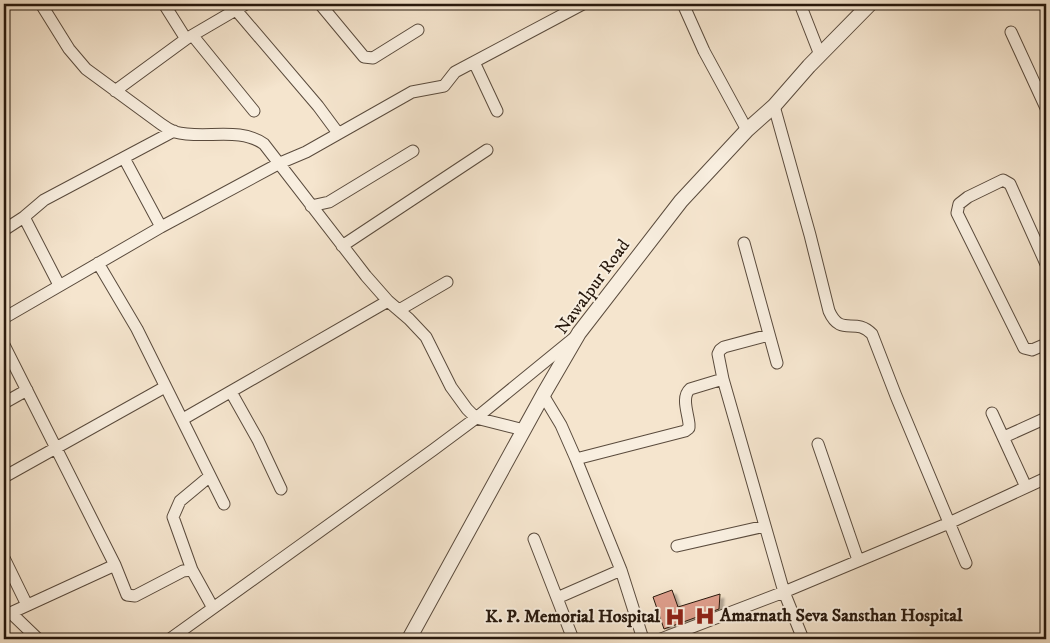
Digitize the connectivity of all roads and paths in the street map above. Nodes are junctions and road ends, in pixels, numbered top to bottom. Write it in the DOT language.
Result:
graph roads {
  1 [pos="41,4"];
  2 [pos="164,4"];
  3 [pos="246,4"];
  4 [pos="320,4"];
  5 [pos="584,4"];
  6 [pos="683,4"];
  7 [pos="800,4"];
  8 [pos="870,4"];
  9 [pos="236,10"];
  10 [pos="418,30"];
  11 [pos="1011,32"];
  12 [pos="190,38"];
  13 [pos="820,55"];
  14 [pos="474,62"];
  15 [pos="115,91"];
  16 [pos="774,106"];
  17 [pos="1046,108"];
  18 [pos="254,111"];
  19 [pos="497,111"];
  20 [pos="747,130"];
  21 [pos="174,131"];
  22 [pos="338,133"];
  23 [pos="487,150"];
  24 [pos="413,151"];
  25 [pos="124,158"];
  26 [pos="280,163"];
  27 [pos="311,206"];
  28 [pos="24,216"];
  29 [pos="161,227"];
  30 [pos="4,230"];
  31 [pos="744,243"];
  32 [pos="342,246"];
  33 [pos="98,263"];
  34 [pos="1046,264"];
  35 [pos="447,282"];
  36 [pos="59,285"];
  37 [pos="388,300"];
  38 [pos="399,310"];
  39 [pos="4,318"];
  40 [pos="579,333"];
  41 [pos="770,335"];
  42 [pos="1046,344"];
  43 [pos="4,345"];
  44 [pos="777,363"];
  45 [pos="723,379"];
  46 [pos="165,387"];
  47 [pos="27,390"];
  48 [pos="231,392"];
  49 [pos="543,395"];
  50 [pos="4,403"];
  51 [pos="992,413"];
  52 [pos="476,418"];
  53 [pos="1046,418"];
  54 [pos="182,419"];
  55 [pos="524,430"];
  56 [pos="1004,437"];
  57 [pos="818,444"];
  58 [pos="56,448"];
  59 [pos="576,459"];
  60 [pos="210,476"];
  61 [pos="4,478"];
  62 [pos="1046,478"];
  63 [pos="1026,487"];
  64 [pos="280,490"];
  65 [pos="224,504"];
  66 [pos="949,523"];
  67 [pos="765,526"];
  68 [pos="534,540"];
  69 [pos="677,546"];
  70 [pos="4,558"];
  71 [pos="858,560"];
  72 [pos="966,563"];
  73 [pos="115,565"];
  74 [pos="192,570"];
  75 [pos="621,570"];
  76 [pos="784,592"];
  77 [pos="557,598"];
  78 [pos="28,605"];
  79 [pos="213,608"];
  80 [pos="7,615"];
  81 [pos="38,639"];
  82 [pos="170,639"];
  83 [pos="410,639"];
  84 [pos="574,639"];
  85 [pos="643,639"];
  86 [pos="661,639"];
  87 [pos="803,639"];
  1 -- 15 [label="street"];
  2 -- 12 [label="street"];
  3 -- 9 [label="street"];
  4 -- 10 [label="street"];
  5 -- 14 [label="street"];
  6 -- 20 [label="street"];
  7 -- 13 [label="street"];
  8 -- 13 [label="street, Nawalpur Road"];
  9 -- 12 [label="street"];
  9 -- 22 [label="street"];
  11 -- 17 [label="street"];
  12 -- 15 [label="street"];
  12 -- 18 [label="street"];
  13 -- 16 [label="street, Nawalpur Road"];
  14 -- 19 [label="street"];
  14 -- 22 [label="street"];
  15 -- 21 [label="street"];
  16 -- 20 [label="street, Nawalpur Road"];
  16 -- 66 [label="street"];
  20 -- 40 [label="street, Nawalpur Road"];
  21 -- 25 [label="street"];
  21 -- 26 [label="street"];
  22 -- 26 [label="street"];
  23 -- 32 [label="street"];
  24 -- 27 [label="street"];
  25 -- 28 [label="street"];
  25 -- 29 [label="street"];
  26 -- 27 [label="street"];
  26 -- 29 [label="street"];
  27 -- 32 [label="street"];
  28 -- 30 [label="street"];
  28 -- 36 [label="street"];
  29 -- 33 [label="street"];
  31 -- 41 [label="street"];
  32 -- 37 [label="street"];
  33 -- 36 [label="street"];
  33 -- 46 [label="street"];
  34 -- 42 [label="street"];
  35 -- 38 [label="street"];
  36 -- 39 [label="street"];
  37 -- 38 [label="street"];
  37 -- 48 [label="street"];
  38 -- 52 [label="street"];
  40 -- 49 [label="street, Nawalpur Road"];
  40 -- 52 [label="street"];
  41 -- 44 [label="street"];
  41 -- 45 [label="street"];
  43 -- 47 [label="street"];
  45 -- 59 [label="street"];
  45 -- 67 [label="street"];
  46 -- 54 [label="street"];
  46 -- 58 [label="street"];
  47 -- 50 [label="street"];
  47 -- 58 [label="street"];
  48 -- 54 [label="street"];
  48 -- 64 [label="street"];
  49 -- 55 [label="street, Nawalpur Road"];
  49 -- 59 [label="street"];
  51 -- 56 [label="street"];
  52 -- 55 [label="street"];
  52 -- 79 [label="street"];
  53 -- 56 [label="street"];
  54 -- 60 [label="street"];
  55 -- 83 [label="street, Nawalpur Road"];
  56 -- 63 [label="street"];
  57 -- 71 [label="street"];
  58 -- 61 [label="street"];
  58 -- 73 [label="street"];
  59 -- 75 [label="street"];
  60 -- 65 [label="street"];
  60 -- 74 [label="street"];
  62 -- 63 [label="street"];
  63 -- 66 [label="street"];
  66 -- 71 [label="street"];
  66 -- 72 [label="street"];
  67 -- 69 [label="street"];
  67 -- 76 [label="street"];
  68 -- 77 [label="street"];
  70 -- 78 [label="street"];
  71 -- 76 [label="street"];
  73 -- 74 [label="street"];
  73 -- 78 [label="street"];
  74 -- 79 [label="street"];
  75 -- 77 [label="street"];
  75 -- 85 [label="street"];
  76 -- 86 [label="street"];
  76 -- 87 [label="street"];
  77 -- 84 [label="street"];
  78 -- 80 [label="street"];
  79 -- 82 [label="street"];
  80 -- 81 [label="street"];
}
